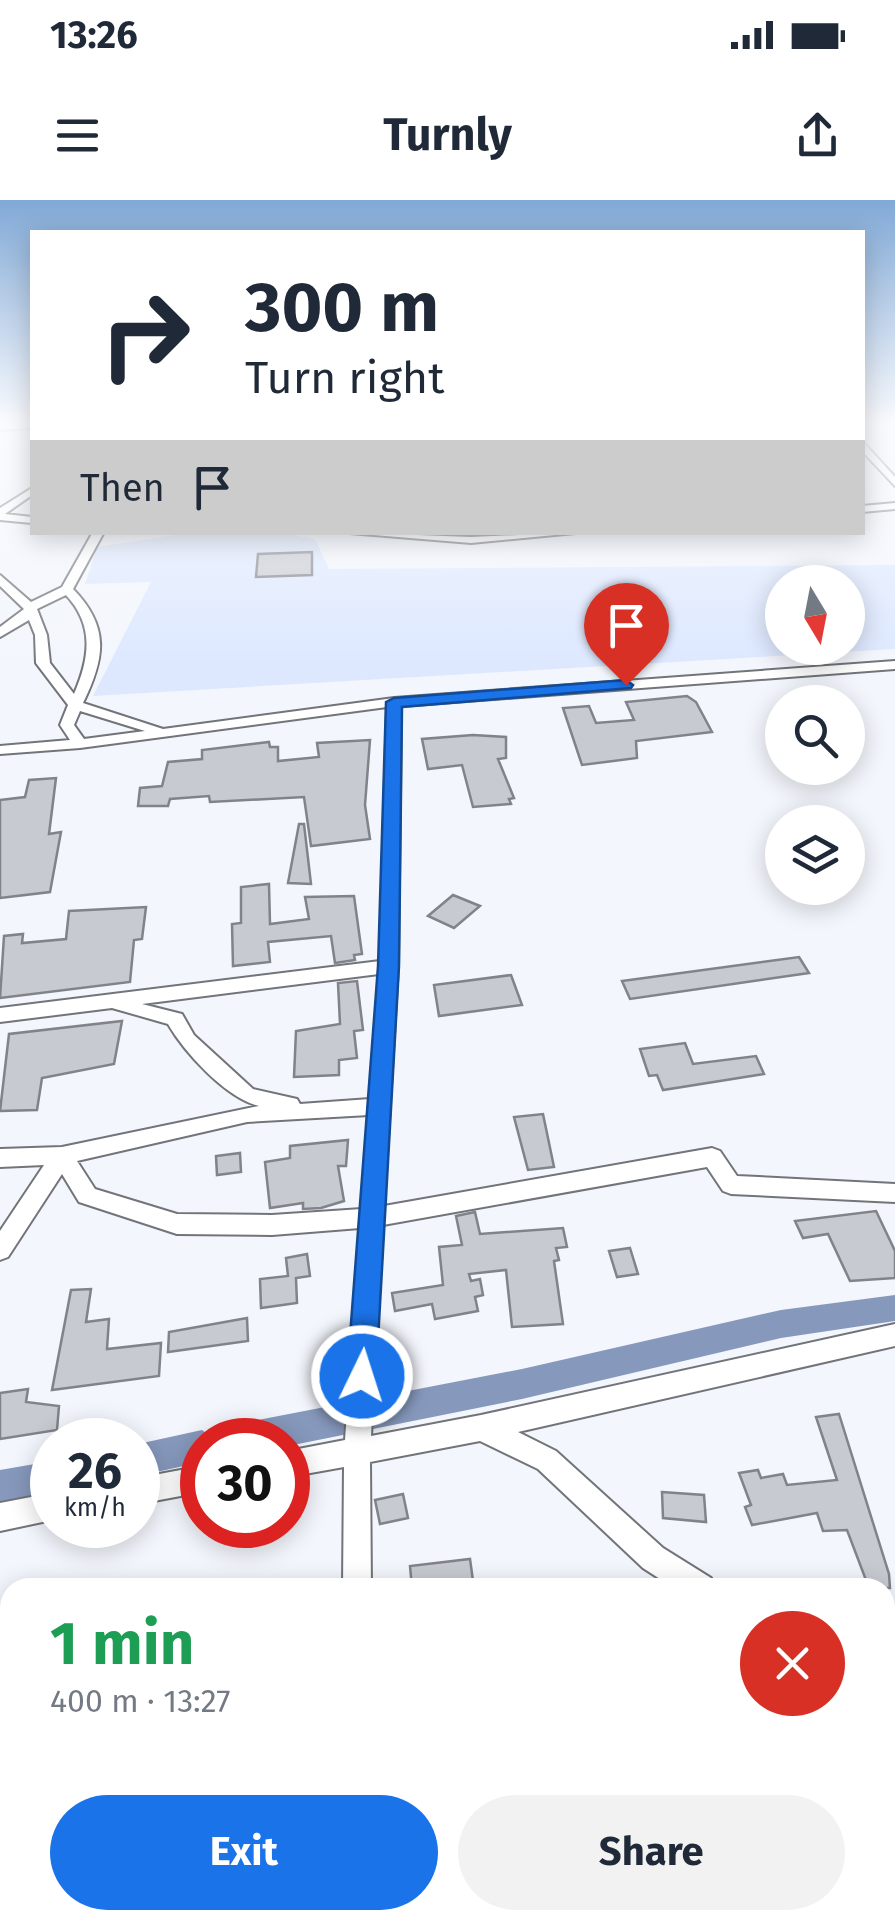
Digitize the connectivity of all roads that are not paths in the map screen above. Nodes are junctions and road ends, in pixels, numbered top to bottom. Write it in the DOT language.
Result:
graph roads {
  1 [pos="895,506"];
  2 [pos="865,509"];
  3 [pos="0,515"];
  4 [pos="30,520"];
  5 [pos="97,535"];
  6 [pos="395,535"];
  7 [pos="540,535"];
  8 [pos="0,579"];
  9 [pos="67,590"];
  10 [pos="30,608"];
  11 [pos="0,633"];
  12 [pos="895,665"];
  13 [pos="394,702"];
  14 [pos="75,705"];
  15 [pos="167,732"];
  16 [pos="80,744"];
  17 [pos="0,750"];
  18 [pos="389,966"];
  19 [pos="106,1002"];
  20 [pos="0,1015"];
  21 [pos="380,1105"];
  22 [pos="316,1112"];
  23 [pos="62,1156"];
  24 [pos="0,1158"];
  25 [pos="895,1192"];
  26 [pos="372,1218"];
  27 [pos="0,1250"];
  28 [pos="895,1334"];
  29 [pos="481,1428"];
  30 [pos="356,1451"];
  31 [pos="310,1460"];
  32 [pos="30,1511"];
  33 [pos="0,1517"];
  34 [pos="357,1578"];
  35 [pos="684,1578"];
  1 -- 2 [label="street"];
  3 -- 4 [label="street"];
  5 -- 9 [label="street"];
  6 -- 7 [label="street"];
  8 -- 10 [label="street"];
  9 -- 10 [label="street"];
  9 -- 14 [label="street"];
  10 -- 11 [label="street"];
  10 -- 14 [label="street"];
  12 -- 13 [label="street"];
  13 -- 15 [label="street"];
  13 -- 18 [label="street"];
  14 -- 15 [label="street"];
  14 -- 16 [label="street"];
  15 -- 16 [label="street"];
  16 -- 17 [label="street"];
  18 -- 19 [label="street"];
  18 -- 21 [label="street"];
  19 -- 20 [label="street"];
  19 -- 22 [label="street"];
  21 -- 22 [label="street"];
  21 -- 26 [label="street"];
  22 -- 23 [label="street"];
  23 -- 24 [label="street"];
  23 -- 26 [label="street"];
  23 -- 27 [label="street"];
  25 -- 26 [label="street"];
  26 -- 30 [label="street"];
  28 -- 29 [label="street"];
  29 -- 30 [label="street"];
  29 -- 35 [label="street"];
  30 -- 31 [label="street"];
  30 -- 34 [label="street"];
  32 -- 33 [label="street"];
}
